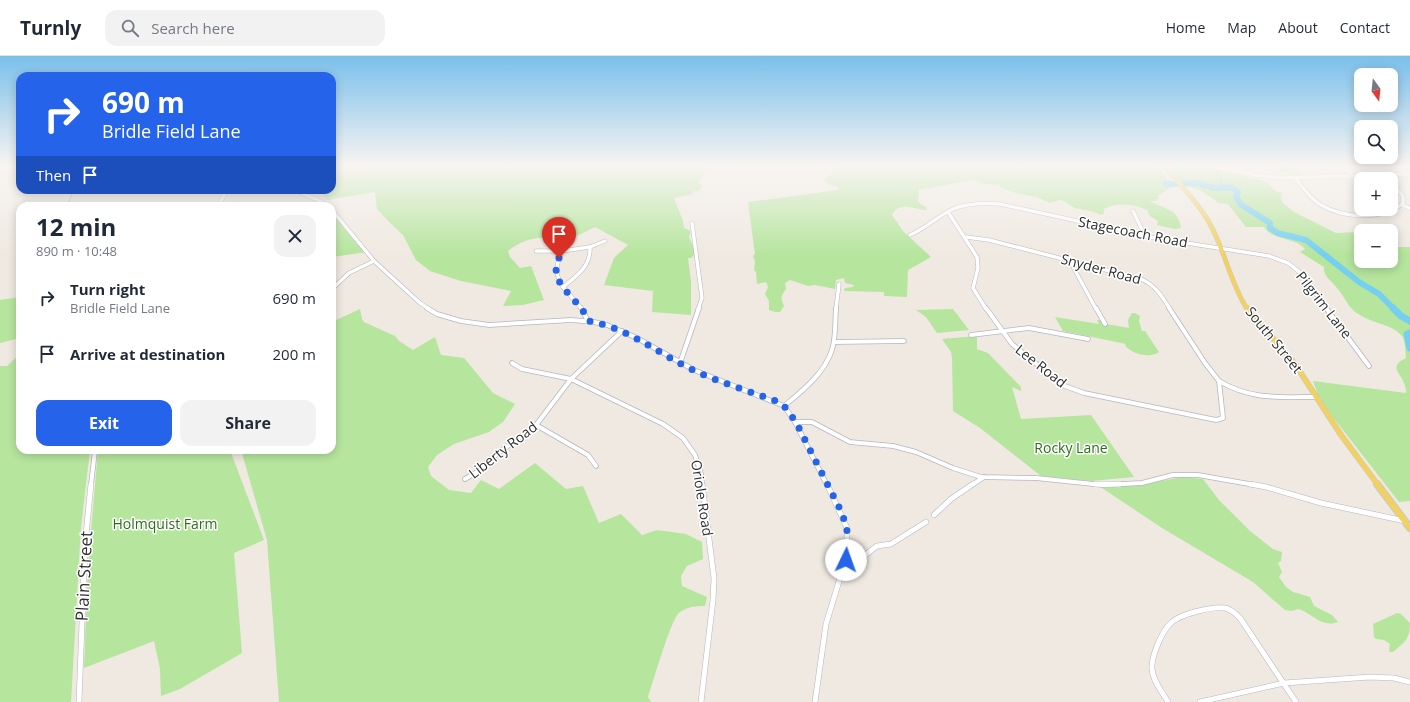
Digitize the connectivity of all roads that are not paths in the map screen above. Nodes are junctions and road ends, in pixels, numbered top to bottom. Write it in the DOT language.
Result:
graph roads {
  1 [pos="305,195"];
  2 [pos="1189,195"];
  3 [pos="1310,195"];
  4 [pos="1402,195"];
  5 [pos="319,202"];
  6 [pos="1402,205"];
  7 [pos="1410,208"];
  8 [pos="1133,211"];
  9 [pos="948,212"];
  10 [pos="336,215"];
  11 [pos="692,223"];
  12 [pos="910,234"];
  13 [pos="1145,236"];
  14 [pos="966,237"];
  15 [pos="606,241"];
  16 [pos="590,247"];
  17 [pos="1222,249"];
  18 [pos="536,251"];
  19 [pos="562,251"];
  20 [pos="374,261"];
  21 [pos="1070,261"];
  22 [pos="839,284"];
  23 [pos="336,285"];
  24 [pos="564,287"];
  25 [pos="588,321"];
  26 [pos="1105,324"];
  27 [pos="1001,330"];
  28 [pos="622,331"];
  29 [pos="971,335"];
  30 [pos="1088,339"];
  31 [pos="904,341"];
  32 [pos="834,342"];
  33 [pos="512,363"];
  34 [pos="680,363"];
  35 [pos="1369,366"];
  36 [pos="571,379"];
  37 [pos="1219,381"];
  38 [pos="1315,397"];
  39 [pos="784,406"];
  40 [pos="796,422"];
  41 [pos="536,425"];
  42 [pos="95,454"];
  43 [pos="596,466"];
  44 [pos="984,477"];
  45 [pos="465,479"];
  46 [pos="934,515"];
  47 [pos="1405,521"];
  48 [pos="926,522"];
  49 [pos="1410,528"];
  50 [pos="846,560"];
  51 [pos="1410,682"];
  52 [pos="1284,683"];
  53 [pos="79,702"];
  54 [pos="701,702"];
  55 [pos="815,702"];
  56 [pos="1168,702"];
  57 [pos="1200,702"];
  58 [pos="1296,702"];
  1 -- 5 [label="street"];
  2 -- 17 [label="main road, South Street"];
  3 -- 6 [label="street"];
  4 -- 6 [label="street"];
  6 -- 7 [label="street"];
  8 -- 13 [label="street"];
  9 -- 12 [label="street, Stagecoach Road"];
  9 -- 13 [label="street, Stagecoach Road"];
  9 -- 14 [label="street, Lee Road"];
  10 -- 20 [label="street"];
  11 -- 34 [label="street"];
  13 -- 17 [label="street, Stagecoach Road"];
  14 -- 21 [label="street, Snyder Road"];
  14 -- 27 [label="street, Lee Road"];
  15 -- 16 [label="street"];
  16 -- 19 [label="street"];
  16 -- 24 [label="street"];
  17 -- 35 [label="street, Pilgrim Lane"];
  17 -- 38 [label="main road, South Street"];
  18 -- 19 [label="street"];
  19 -- 24 [label="street"];
  20 -- 23 [label="street"];
  20 -- 25 [label="street"];
  21 -- 26 [label="street"];
  21 -- 37 [label="street, Snyder Road"];
  22 -- 32 [label="street"];
  24 -- 25 [label="street"];
  25 -- 28 [label="street"];
  27 -- 29 [label="street"];
  27 -- 30 [label="street"];
  27 -- 37 [label="street, Lee Road"];
  28 -- 34 [label="street"];
  28 -- 36 [label="street, Liberty Road"];
  31 -- 32 [label="street"];
  32 -- 39 [label="street"];
  33 -- 36 [label="street, Oriole Road"];
  34 -- 39 [label="street"];
  36 -- 41 [label="street, Liberty Road"];
  36 -- 54 [label="street, Oriole Road"];
  37 -- 38 [label="street"];
  38 -- 47 [label="main road, South Street"];
  39 -- 40 [label="street"];
  40 -- 44 [label="street"];
  40 -- 50 [label="street"];
  41 -- 43 [label="street"];
  41 -- 45 [label="street, Liberty Road"];
  42 -- 53 [label="street, Plain Street"];
  44 -- 46 [label="street"];
  44 -- 47 [label="street"];
  47 -- 49 [label="main road, South Street"];
  48 -- 50 [label="street"];
  50 -- 55 [label="street"];
  51 -- 52 [label="street"];
  52 -- 56 [label="street"];
  52 -- 57 [label="street"];
  52 -- 58 [label="street"];
}
